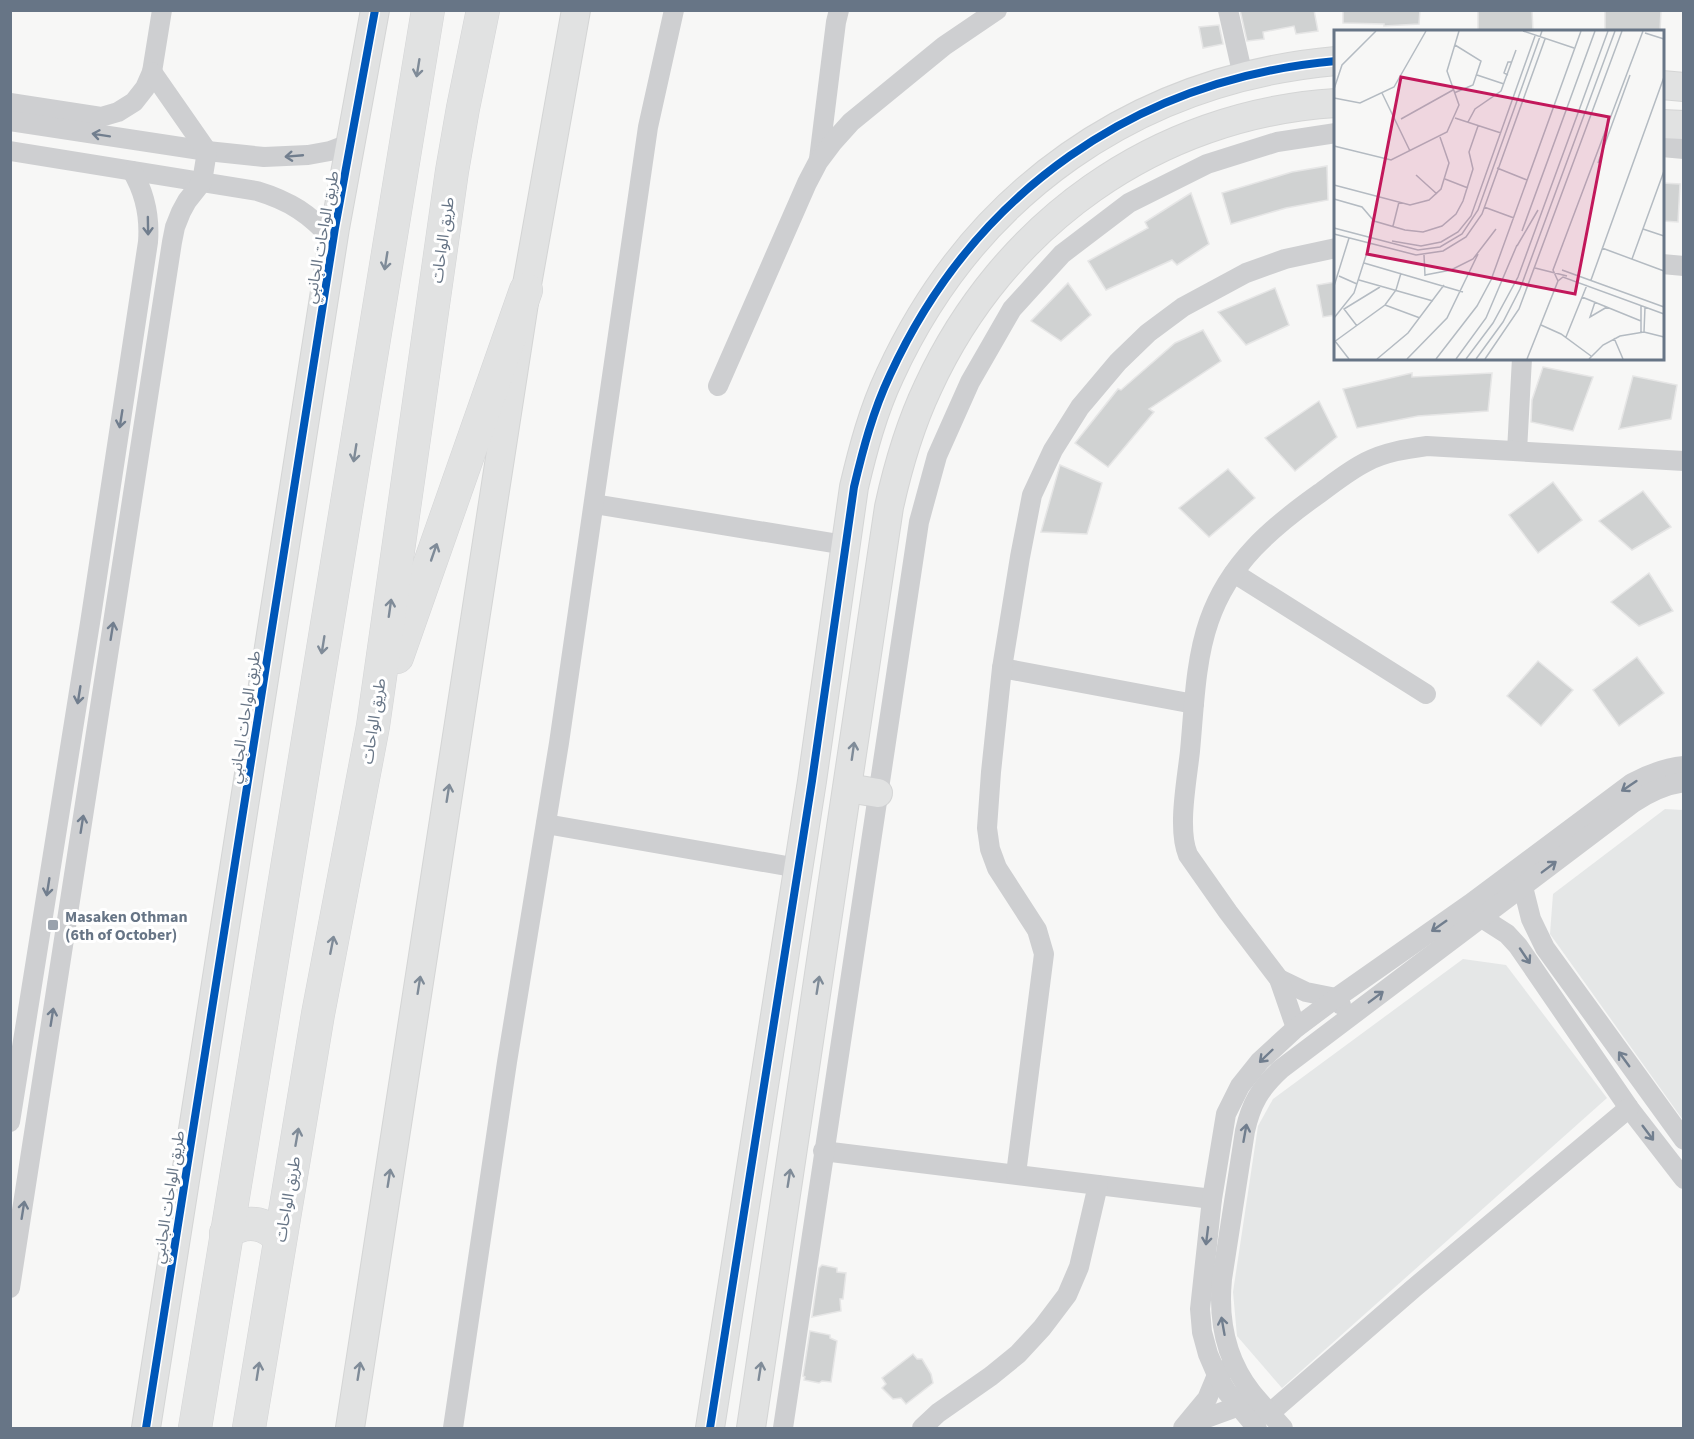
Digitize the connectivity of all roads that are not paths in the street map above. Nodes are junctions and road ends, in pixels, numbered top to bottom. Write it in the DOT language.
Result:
graph roads {
  1 [pos="162,10"];
  2 [pos="375,10"];
  3 [pos="428,10"];
  4 [pos="483,10"];
  5 [pos="576,10"];
  6 [pos="674,10"];
  7 [pos="839,10"];
  8 [pos="997,10"];
  9 [pos="1228,10"];
  10 [pos="1334,61"];
  11 [pos="152,72"];
  12 [pos="1243,76"];
  13 [pos="1664,85"];
  14 [pos="1683,87"];
  15 [pos="10,103"];
  16 [pos="1334,103"];
  17 [pos="10,121"];
  18 [pos="1664,124"];
  19 [pos="1683,125"];
  20 [pos="1334,134"];
  21 [pos="351,143"];
  22 [pos="1664,147"];
  23 [pos="1683,148"];
  24 [pos="10,151"];
  25 [pos="207,151"];
  26 [pos="264,157"];
  27 [pos="818,162"];
  28 [pos="132,171"];
  29 [pos="202,182"];
  30 [pos="257,191"];
  31 [pos="333,240"];
  32 [pos="1334,248"];
  33 [pos="1664,264"];
  34 [pos="1683,266"];
  35 [pos="526,290"];
  36 [pos="1522,360"];
  37 [pos="718,386"];
  38 [pos="1517,451"];
  39 [pos="1683,461"];
  40 [pos="594,504"];
  41 [pos="845,545"];
  42 [pos="1234,573"];
  43 [pos="97,580"];
  44 [pos="119,584"];
  45 [pos="1002,668"];
  46 [pos="1426,694"];
  47 [pos="1194,704"];
  48 [pos="373,726"];
  49 [pos="1683,766"];
  50 [pos="1683,782"];
  51 [pos="848,788"];
  52 [pos="878,793"];
  53 [pos="546,824"];
  54 [pos="798,868"];
  55 [pos="1519,879"];
  56 [pos="1476,911"];
  57 [pos="1279,979"];
  58 [pos="1336,998"];
  59 [pos="1350,1017"];
  60 [pos="1296,1028"];
  61 [pos="1629,1108"];
  62 [pos="10,1122"];
  63 [pos="1683,1140"];
  64 [pos="823,1150"];
  65 [pos="1016,1174"];
  66 [pos="1683,1179"];
  67 [pos="1098,1185"];
  68 [pos="1212,1199"];
  69 [pos="226,1233"];
  70 [pos="280,1239"];
  71 [pos="10,1288"];
  72 [pos="1234,1363"];
  73 [pos="1217,1375"];
  74 [pos="1246,1400"];
  75 [pos="1270,1413"];
  76 [pos="1186,1427"];
  77 [pos="146,1428"];
  78 [pos="195,1428"];
  79 [pos="249,1428"];
  80 [pos="350,1428"];
  81 [pos="453,1428"];
  82 [pos="710,1428"];
  83 [pos="751,1428"];
  84 [pos="783,1428"];
  85 [pos="922,1428"];
  86 [pos="1257,1428"];
  87 [pos="1283,1428"];
  1 -- 11 [label="street"];
  2 -- 21 [label="street, طريق الواحات الجانبي"];
  3 -- 69 [label="highway, one-way"];
  48 -- 4 [label="highway, طريق الواحات, one-way"];
  5 -- 35 [label="street"];
  6 -- 40 [label="street"];
  7 -- 27 [label="street"];
  8 -- 27 [label="street"];
  9 -- 12 [label="street"];
  10 -- 12 [label="street"];
  11 -- 15 [label="street"];
  11 -- 25 [label="street"];
  12 -- 41 [label="street"];
  13 -- 14 [label="street"];
  51 -- 16 [label="street, one-way"];
  25 -- 17 [label="street, one-way"];
  18 -- 19 [label="street"];
  20 -- 52 [label="street"];
  21 -- 26 [label="street, one-way"];
  21 -- 31 [label="street, طريق الواحات الجانبي"];
  22 -- 23 [label="street"];
  24 -- 28 [label="street"];
  25 -- 26 [label="street"];
  25 -- 29 [label="street"];
  26 -- 30 [label="street"];
  27 -- 37 [label="street"];
  28 -- 29 [label="street"];
  28 -- 43 [label="street, one-way"];
  29 -- 30 [label="street"];
  29 -- 44 [label="street"];
  30 -- 31 [label="street"];
  31 -- 77 [label="street, طريق الواحات الجانبي"];
  32 -- 45 [label="street"];
  33 -- 34 [label="street"];
  48 -- 35 [label="highway, one-way"];
  80 -- 35 [label="street, one-way"];
  36 -- 38 [label="street"];
  38 -- 39 [label="street"];
  38 -- 42 [label="street"];
  40 -- 41 [label="street"];
  40 -- 53 [label="street"];
  41 -- 54 [label="street"];
  42 -- 46 [label="street"];
  42 -- 47 [label="street"];
  43 -- 44 [label="street"];
  43 -- 62 [label="street, one-way"];
  71 -- 44 [label="street, one-way"];
  45 -- 47 [label="street"];
  45 -- 65 [label="street"];
  47 -- 57 [label="street"];
  70 -- 48 [label="highway, طريق الواحات, one-way"];
  49 -- 55 [label="street, one-way"];
  55 -- 50 [label="street, one-way"];
  51 -- 52 [label="street"];
  83 -- 51 [label="street, one-way"];
  52 -- 64 [label="street"];
  53 -- 54 [label="street"];
  53 -- 81 [label="street"];
  54 -- 82 [label="street"];
  55 -- 56 [label="street"];
  63 -- 55 [label="street, one-way"];
  56 -- 58 [label="street, one-way"];
  59 -- 56 [label="street, one-way"];
  56 -- 61 [label="street, one-way"];
  57 -- 58 [label="street"];
  57 -- 60 [label="street"];
  58 -- 59 [label="street"];
  58 -- 60 [label="street"];
  72 -- 59 [label="street, one-way"];
  60 -- 68 [label="street, one-way"];
  61 -- 66 [label="street, one-way"];
  61 -- 75 [label="street"];
  64 -- 65 [label="street"];
  64 -- 84 [label="street"];
  65 -- 67 [label="street"];
  67 -- 68 [label="street"];
  67 -- 85 [label="street"];
  68 -- 73 [label="street, one-way"];
  69 -- 70 [label="highway"];
  69 -- 78 [label="highway"];
  79 -- 70 [label="highway, طريق الواحات, one-way"];
  72 -- 73 [label="street"];
  72 -- 74 [label="street"];
  73 -- 74 [label="street"];
  73 -- 76 [label="street"];
  74 -- 75 [label="street"];
  74 -- 76 [label="street"];
  74 -- 86 [label="street"];
  75 -- 87 [label="street"];
}
